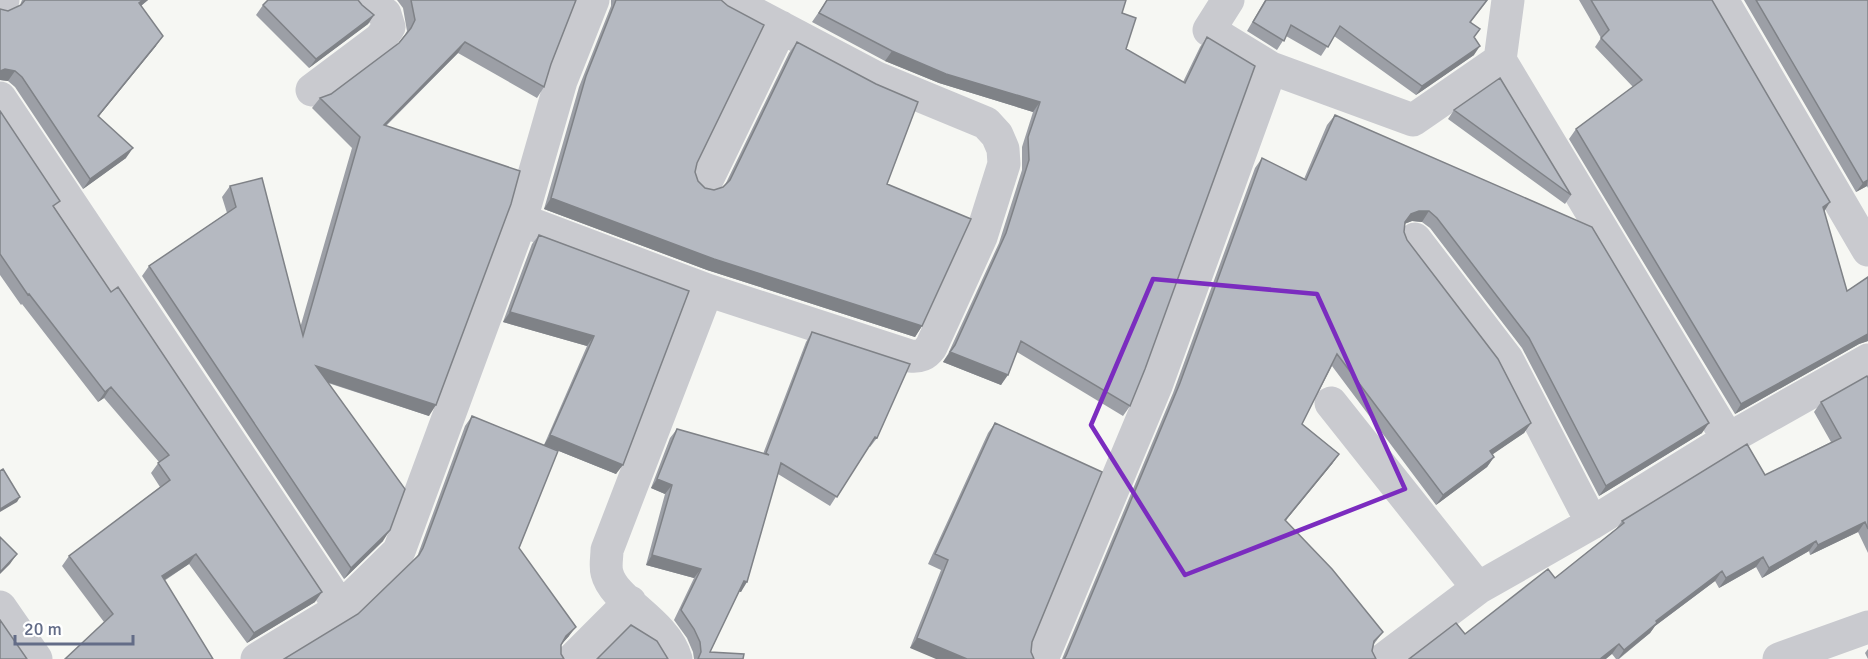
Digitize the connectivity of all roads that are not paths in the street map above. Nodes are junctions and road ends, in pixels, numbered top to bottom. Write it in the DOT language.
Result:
graph roads {
  1 [pos="366,0"];
  2 [pos="593,0"];
  3 [pos="729,0"];
  4 [pos="1228,0"];
  5 [pos="1508,0"];
  6 [pos="1722,0"];
  7 [pos="781,27"];
  8 [pos="1500,60"];
  9 [pos="1271,68"];
  10 [pos="312,90"];
  11 [pos="0,98"];
  12 [pos="706,182"];
  13 [pos="521,220"];
  14 [pos="1415,239"];
  15 [pos="1868,250"];
  16 [pos="707,290"];
  17 [pos="1868,360"];
  18 [pos="1331,403"];
  19 [pos="1728,439"];
  20 [pos="1592,523"];
  21 [pos="1478,588"];
  22 [pos="630,602"];
  23 [pos="0,607"];
  24 [pos="341,608"];
  25 [pos="1868,627"];
  26 [pos="36,659"];
  27 [pos="257,659"];
  28 [pos="573,659"];
  29 [pos="676,659"];
  30 [pos="1042,659"];
  31 [pos="1384,659"];
  32 [pos="1779,659"];
  1 -- 10 [label="street"];
  2 -- 13 [label="street"];
  3 -- 7 [label="street"];
  4 -- 9 [label="street"];
  5 -- 8 [label="street"];
  6 -- 15 [label="street"];
  7 -- 12 [label="street"];
  7 -- 16 [label="street"];
  8 -- 9 [label="street"];
  8 -- 19 [label="street"];
  9 -- 30 [label="street"];
  11 -- 24 [label="street"];
  13 -- 16 [label="street"];
  13 -- 24 [label="street"];
  14 -- 20 [label="street"];
  16 -- 22 [label="street"];
  17 -- 19 [label="street"];
  18 -- 21 [label="street"];
  19 -- 20 [label="street"];
  20 -- 21 [label="street"];
  21 -- 31 [label="street"];
  22 -- 28 [label="street"];
  22 -- 29 [label="street"];
  23 -- 26 [label="street"];
  24 -- 27 [label="street"];
  25 -- 32 [label="street"];
}
